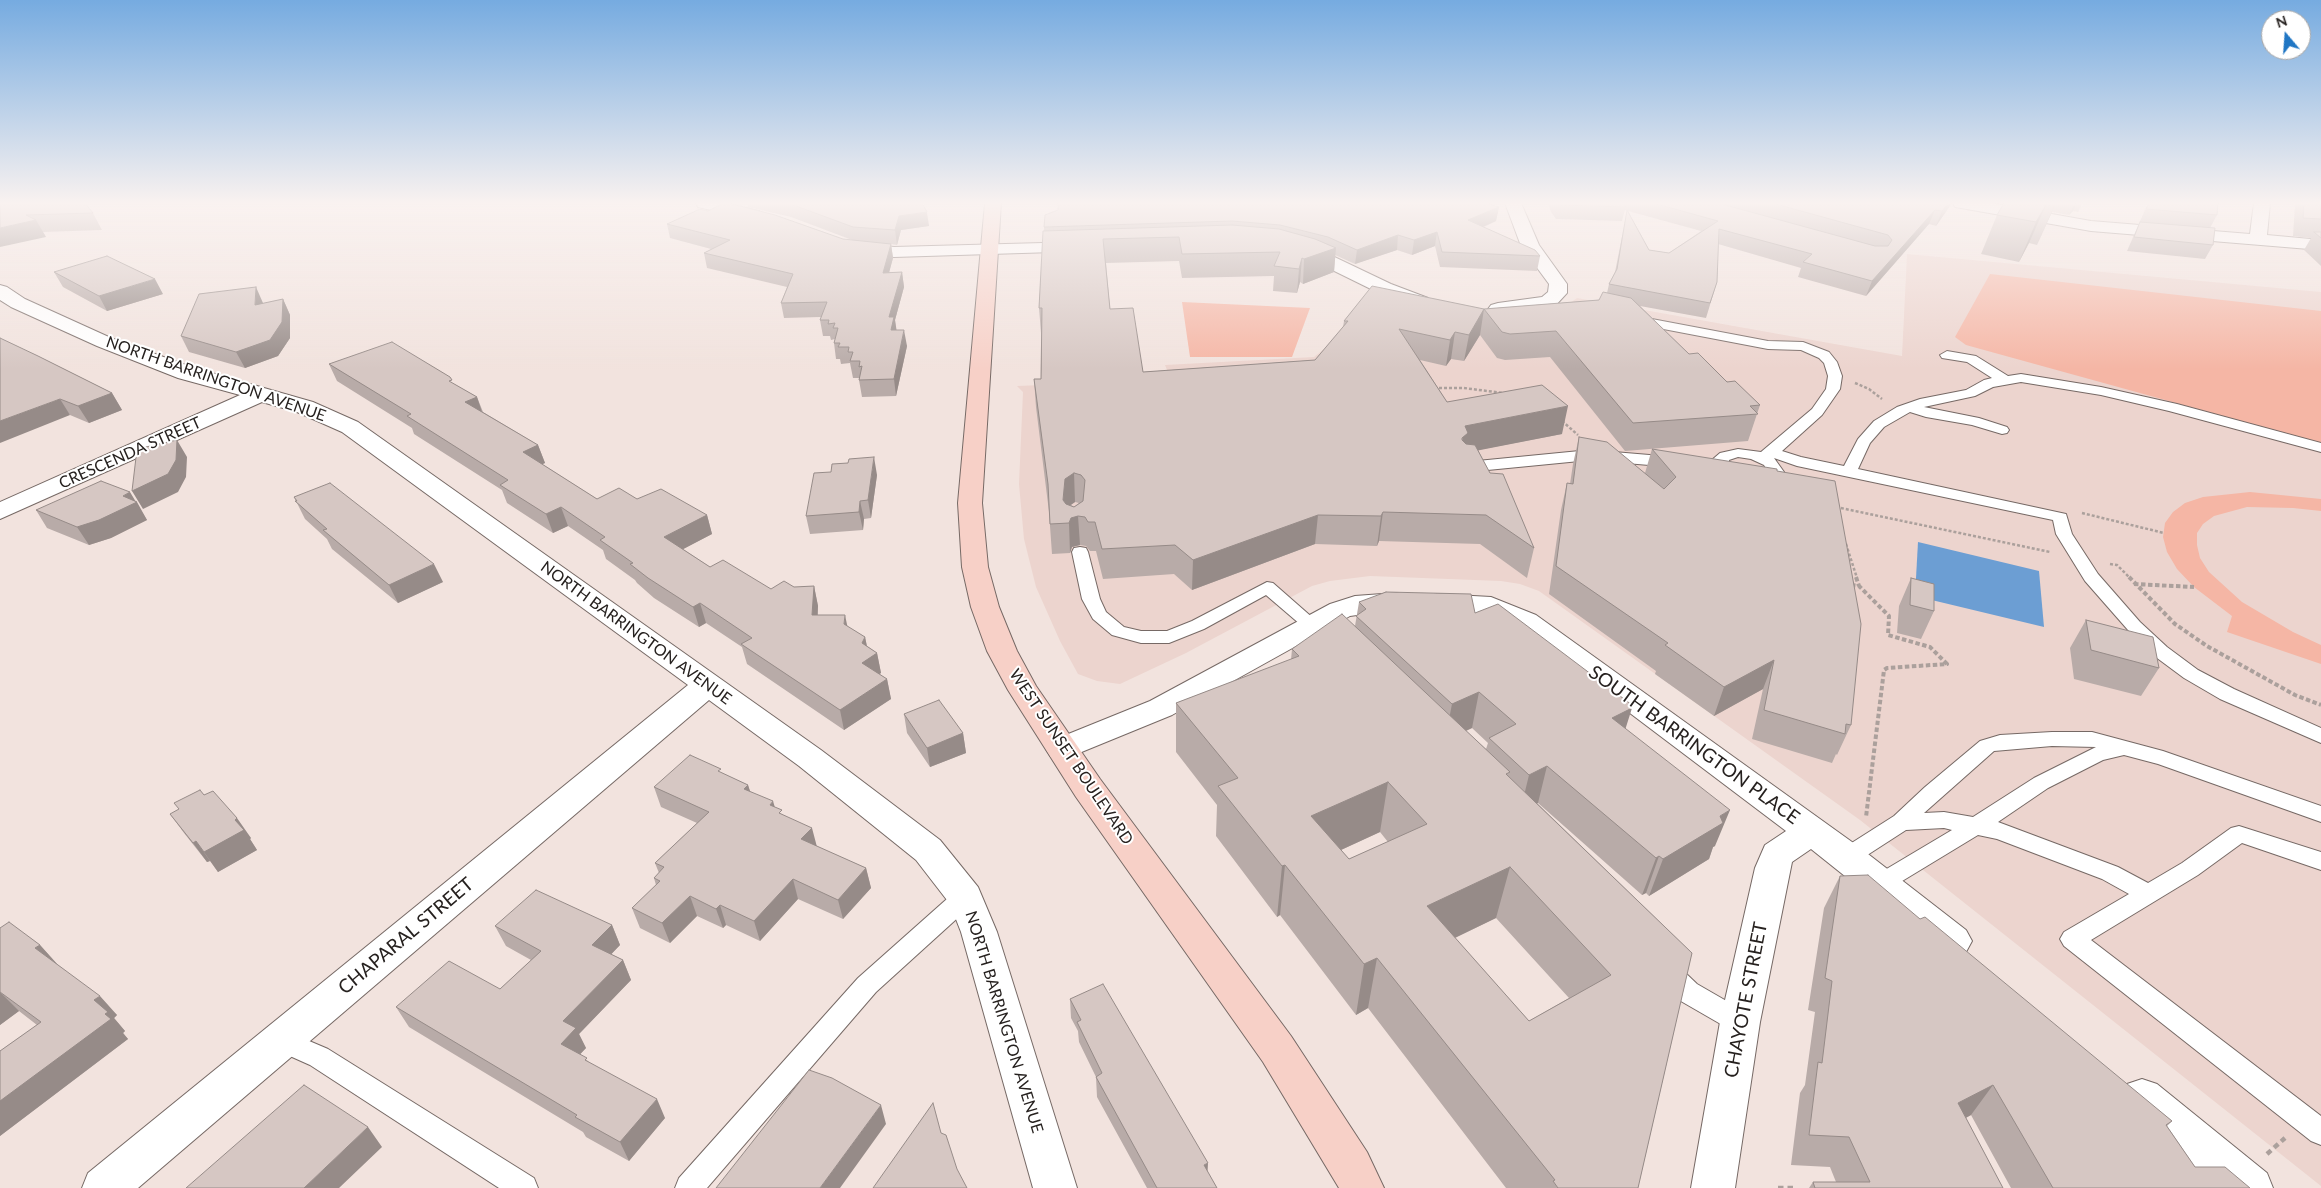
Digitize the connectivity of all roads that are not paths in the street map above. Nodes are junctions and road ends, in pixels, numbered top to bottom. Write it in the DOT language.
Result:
graph roads {
  1 [pos="988,258"];
  2 [pos="1323,258"];
  3 [pos="1539,258"];
  4 [pos="0,291"];
  5 [pos="1548,302"];
  6 [pos="1436,306"];
  7 [pos="1566,306"];
  8 [pos="1483,310"];
  9 [pos="1621,317"];
  10 [pos="1947,355"];
  11 [pos="2003,379"];
  12 [pos="261,394"];
  13 [pos="1910,406"];
  14 [pos="2002,430"];
  15 [pos="2321,448"];
  16 [pos="1767,455"];
  17 [pos="1688,463"];
  18 [pos="1706,465"];
  19 [pos="1467,467"];
  20 [pos="1722,467"];
  21 [pos="1849,472"];
  22 [pos="0,511"];
  23 [pos="1080,552"];
  24 [pos="1312,624"];
  25 [pos="1333,644"];
  26 [pos="708,684"];
  27 [pos="2321,736"];
  28 [pos="2125,748"];
  29 [pos="1062,749"];
  30 [pos="2321,814"];
  31 [pos="1902,822"];
  32 [pos="1976,826"];
  33 [pos="1811,832"];
  34 [pos="1847,857"];
  35 [pos="2321,861"];
  36 [pos="1881,883"];
  37 [pos="2148,894"];
  38 [pos="965,897"];
  39 [pos="1652,957"];
  40 [pos="1977,962"];
  41 [pos="1740,1022"];
  42 [pos="281,1040"];
  43 [pos="2114,1075"];
  44 [pos="2321,1132"];
  45 [pos="104,1188"];
  46 [pos="524,1188"];
  47 [pos="689,1188"];
  48 [pos="1055,1188"];
  49 [pos="1362,1188"];
  50 [pos="1713,1188"];
  51 [pos="2251,1188"];
  1 -- 29 [label="main road, WEST SUNSET BOULEVARD"];
  2 -- 6 [label="street"];
  3 -- 5 [label="street"];
  4 -- 12 [label="street, NORTH BARRINGTON AVENUE"];
  5 -- 7 [label="lane"];
  5 -- 8 [label="street"];
  9 -- 16 [label="lane"];
  10 -- 11 [label="lane"];
  11 -- 13 [label="lane"];
  11 -- 15 [label="lane"];
  12 -- 22 [label="street, CRESCENDA STREET"];
  12 -- 26 [label="street, NORTH BARRINGTON AVENUE"];
  13 -- 14 [label="lane"];
  13 -- 21 [label="lane"];
  16 -- 20 [label="lane"];
  16 -- 20 [label="lane"];
  16 -- 21 [label="lane"];
  17 -- 19 [label="lane"];
  18 -- 20 [label="lane"];
  21 -- 27 [label="lane"];
  23 -- 24 [label="lane"];
  24 -- 25 [label="lane"];
  24 -- 29 [label="street, SOUTH BARRINGTON PLACE"];
  24 -- 33 [label="street, SOUTH BARRINGTON PLACE"];
  26 -- 38 [label="street, NORTH BARRINGTON AVENUE"];
  26 -- 42 [label="street, CHAPARAL STREET"];
  28 -- 30 [label="lane"];
  28 -- 31 [label="lane"];
  28 -- 32 [label="lane"];
  29 -- 49 [label="main road, WEST SUNSET BOULEVARD"];
  31 -- 32 [label="lane"];
  31 -- 34 [label="lane"];
  32 -- 36 [label="lane"];
  32 -- 37 [label="lane"];
  33 -- 34 [label="street, SOUTH BARRINGTON PLACE"];
  33 -- 41 [label="street, CHAYOTE STREET"];
  34 -- 36 [label="street, SOUTH BARRINGTON PLACE"];
  35 -- 37 [label="lane"];
  36 -- 40 [label="street, SOUTH BARRINGTON PLACE"];
  37 -- 44 [label="lane"];
  38 -- 47 [label="lane"];
  38 -- 48 [label="street, NORTH BARRINGTON AVENUE"];
  39 -- 41 [label="lane"];
  41 -- 50 [label="street, CHAYOTE STREET"];
  42 -- 45 [label="street, CHAPARAL STREET"];
  42 -- 46 [label="lane"];
  43 -- 51 [label="street"];
}
